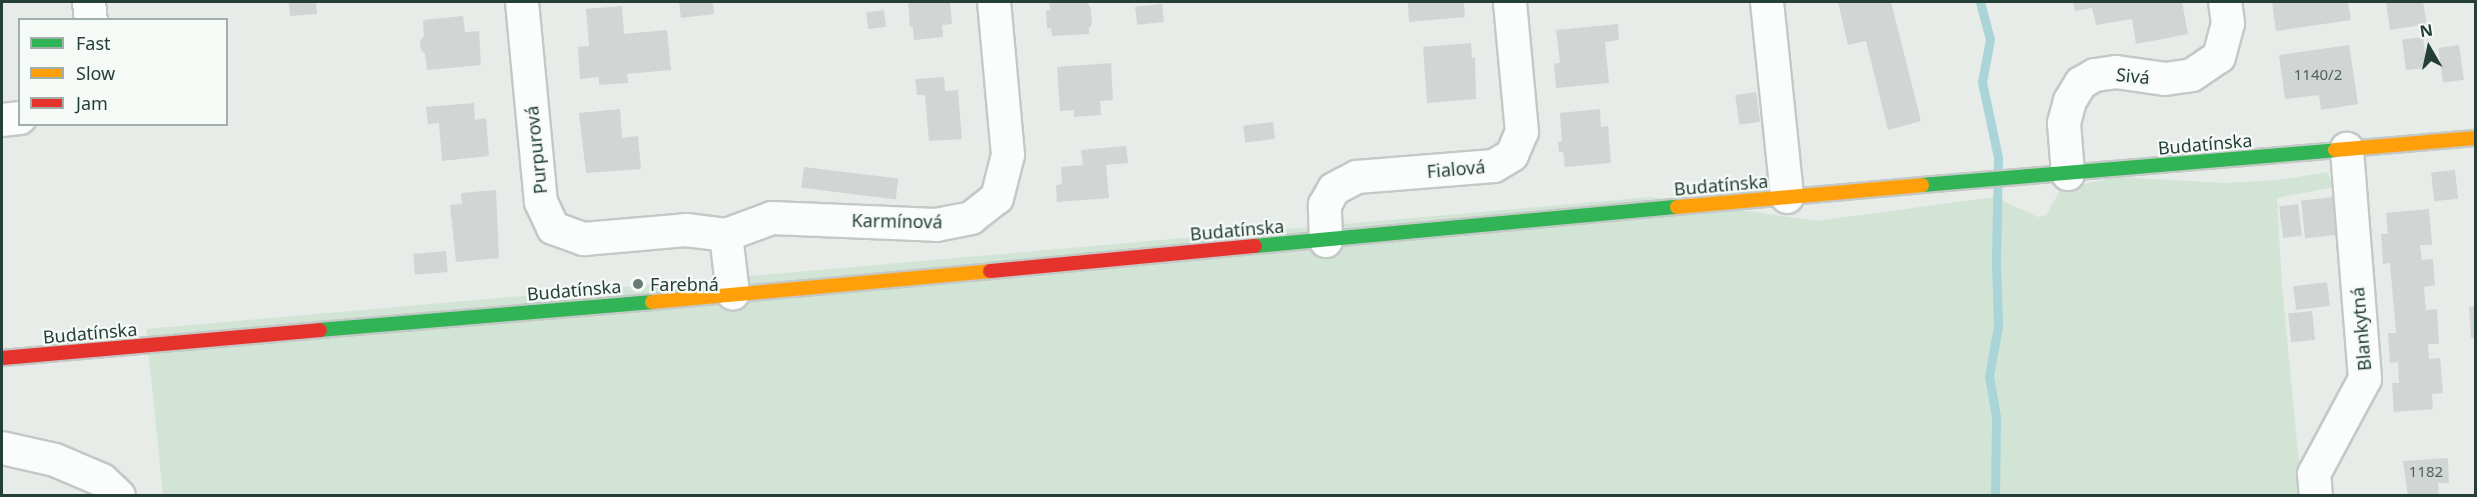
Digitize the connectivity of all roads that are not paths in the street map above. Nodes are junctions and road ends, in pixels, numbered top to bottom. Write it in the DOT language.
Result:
graph roads {
  1 [pos="89,2"];
  2 [pos="522,2"];
  3 [pos="994,2"];
  4 [pos="1510,2"];
  5 [pos="1767,2"];
  6 [pos="2225,2"];
  7 [pos="91,18"];
  8 [pos="18,118"];
  9 [pos="2,120"];
  10 [pos="2475,138"];
  11 [pos="2347,149"];
  12 [pos="2067,174"];
  13 [pos="1787,197"];
  14 [pos="726,235"];
  15 [pos="1326,240"];
  16 [pos="733,294"];
  17 [pos="2,358"];
  18 [pos="2,448"];
  19 [pos="119,495"];
  20 [pos="2316,495"];
  1 -- 7 [label="street"];
  2 -- 14 [label="street, Purpurová"];
  3 -- 14 [label="street, Karmínová"];
  4 -- 15 [label="street, Fialová"];
  5 -- 13 [label="street"];
  6 -- 12 [label="street, Sivá"];
  8 -- 9 [label="street"];
  10 -- 11 [label="street, Budatínska"];
  11 -- 12 [label="street, Budatínska"];
  11 -- 20 [label="street, Blankytná"];
  12 -- 13 [label="street, Budatínska"];
  13 -- 15 [label="street, Budatínska"];
  14 -- 16 [label="street"];
  15 -- 16 [label="street, Budatínska"];
  16 -- 17 [label="street, Budatínska"];
  18 -- 19 [label="street"];
}
